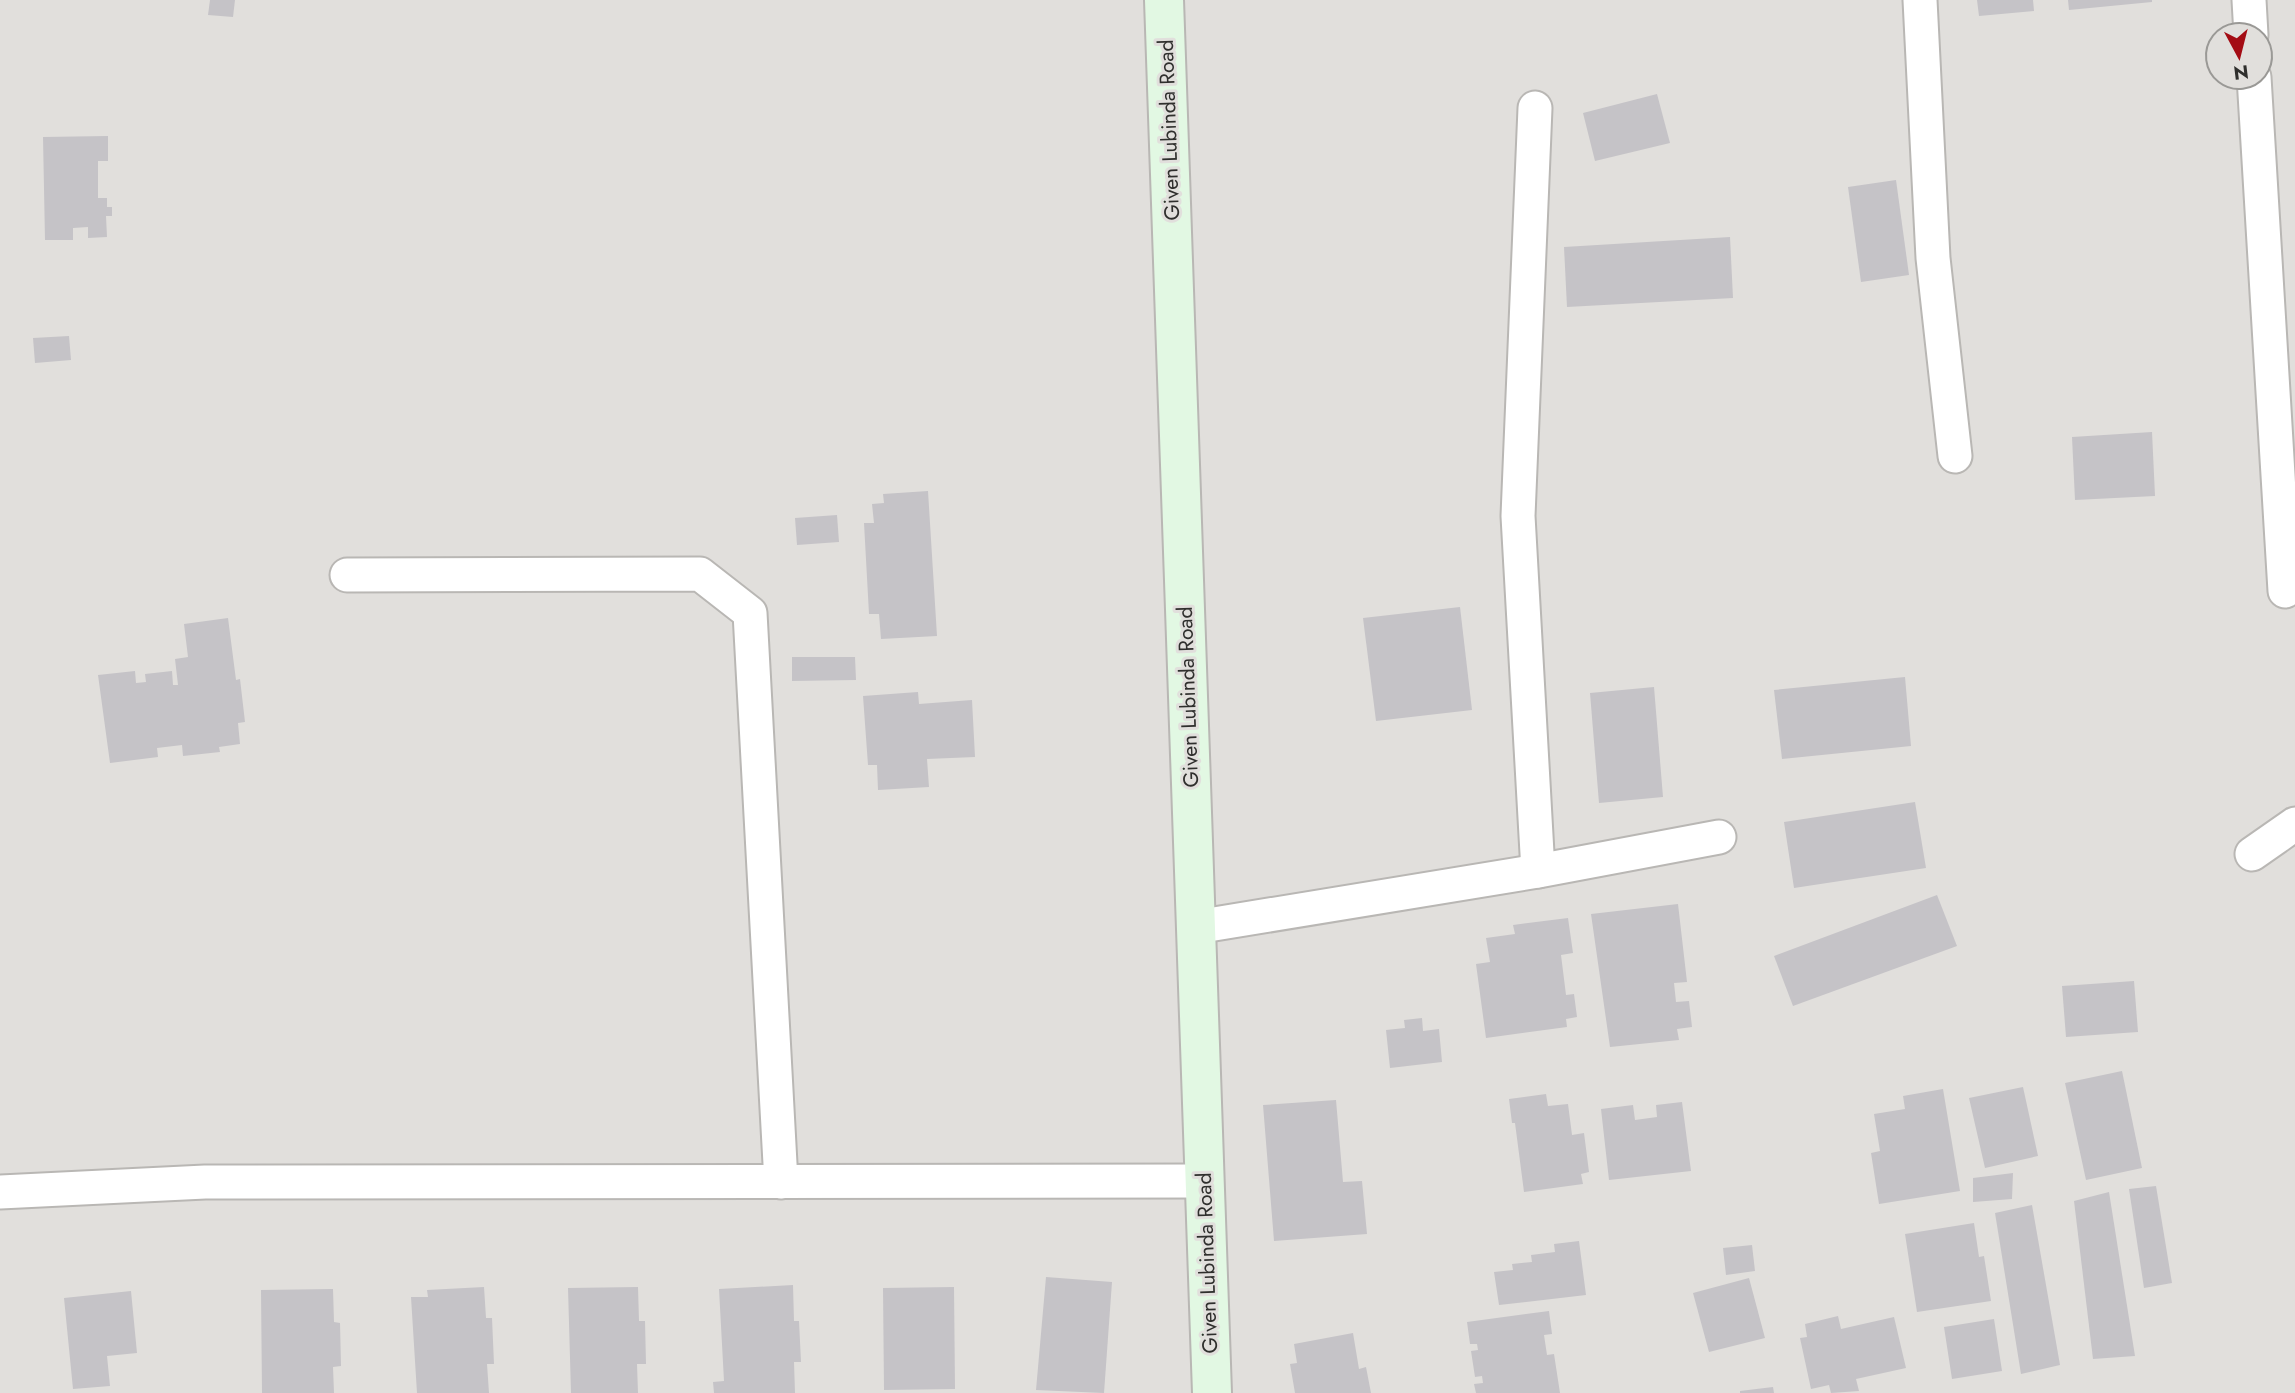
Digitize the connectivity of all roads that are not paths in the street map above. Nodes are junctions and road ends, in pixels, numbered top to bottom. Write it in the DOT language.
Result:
graph roads {
  1 [pos="1164,0"];
  2 [pos="1920,0"];
  3 [pos="2249,0"];
  4 [pos="2250,21"];
  5 [pos="2255,91"];
  6 [pos="1535,108"];
  7 [pos="1955,456"];
  8 [pos="347,575"];
  9 [pos="2285,591"];
  10 [pos="2295,824"];
  11 [pos="1719,837"];
  12 [pos="2252,854"];
  13 [pos="1538,871"];
  14 [pos="1196,927"];
  15 [pos="1204,1181"];
  16 [pos="781,1182"];
  17 [pos="0,1192"];
  18 [pos="1212,1393"];
  1 -- 14 [label="street, Given Lubinda Road"];
  2 -- 7 [label="street"];
  3 -- 4 [label="street"];
  5 -- 9 [label="street"];
  6 -- 13 [label="street"];
  8 -- 16 [label="street"];
  10 -- 12 [label="street"];
  11 -- 13 [label="street"];
  13 -- 14 [label="street"];
  14 -- 15 [label="street, Given Lubinda Road"];
  15 -- 16 [label="street"];
  15 -- 18 [label="street, Given Lubinda Road"];
  16 -- 17 [label="street"];
}
